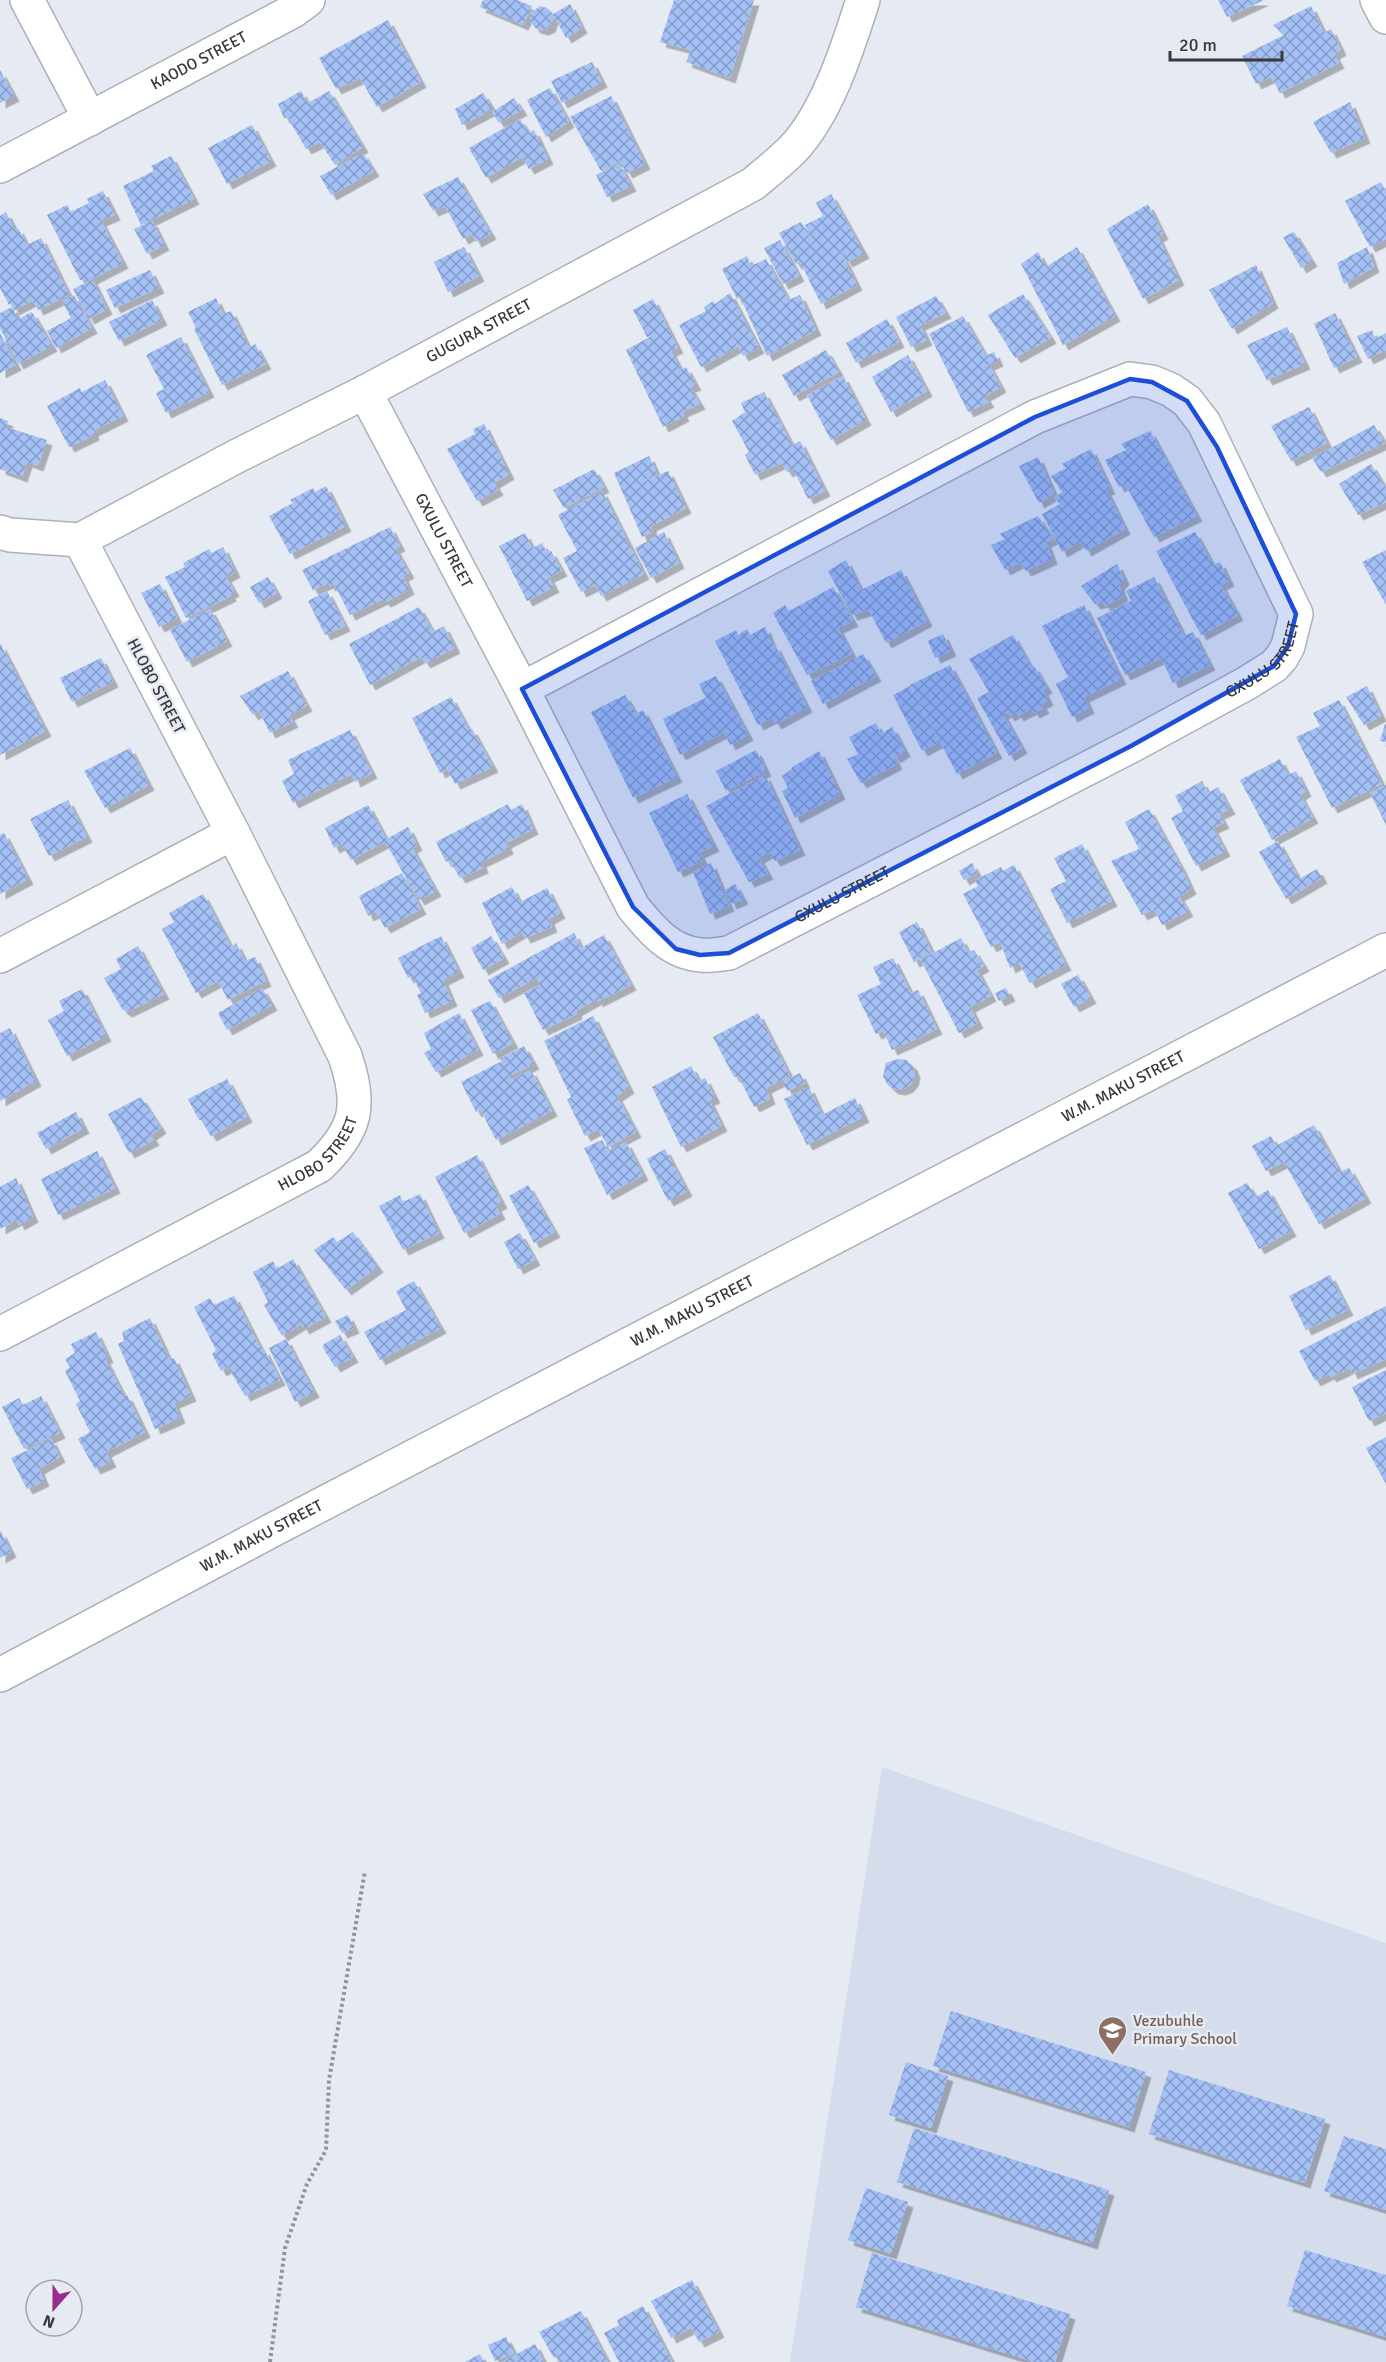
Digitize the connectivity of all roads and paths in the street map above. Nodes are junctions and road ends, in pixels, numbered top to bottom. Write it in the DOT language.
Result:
graph roads {
  1 [pos="27,0"];
  2 [pos="308,0"];
  3 [pos="863,0"];
  4 [pos="1377,0"];
  5 [pos="1386,17"];
  6 [pos="90,119"];
  7 [pos="0,166"];
  8 [pos="365,392"];
  9 [pos="0,532"];
  10 [pos="80,540"];
  11 [pos="522,689"];
  12 [pos="233,833"];
  13 [pos="1386,950"];
  14 [pos="0,956"];
  15 [pos="0,1334"];
  16 [pos="0,1675"];
  17 [pos="365,1871"];
  18 [pos="270,2362"];
  1 -- 6 [label="street"];
  2 -- 6 [label="street, KAODO STREET"];
  3 -- 8 [label="street, GUGURA STREET"];
  4 -- 5 [label="street"];
  6 -- 7 [label="street, KAODO STREET"];
  8 -- 10 [label="street, GUGURA STREET"];
  8 -- 11 [label="street, GXULU STREET"];
  9 -- 10 [label="street"];
  10 -- 12 [label="street, HLOBO STREET"];
  11 -- 11 [label="street, GXULU STREET"];
  12 -- 14 [label="street"];
  12 -- 15 [label="street, HLOBO STREET"];
  13 -- 16 [label="street, W.M. MAKU STREET"];
  17 -- 18 [label="path"];
}
